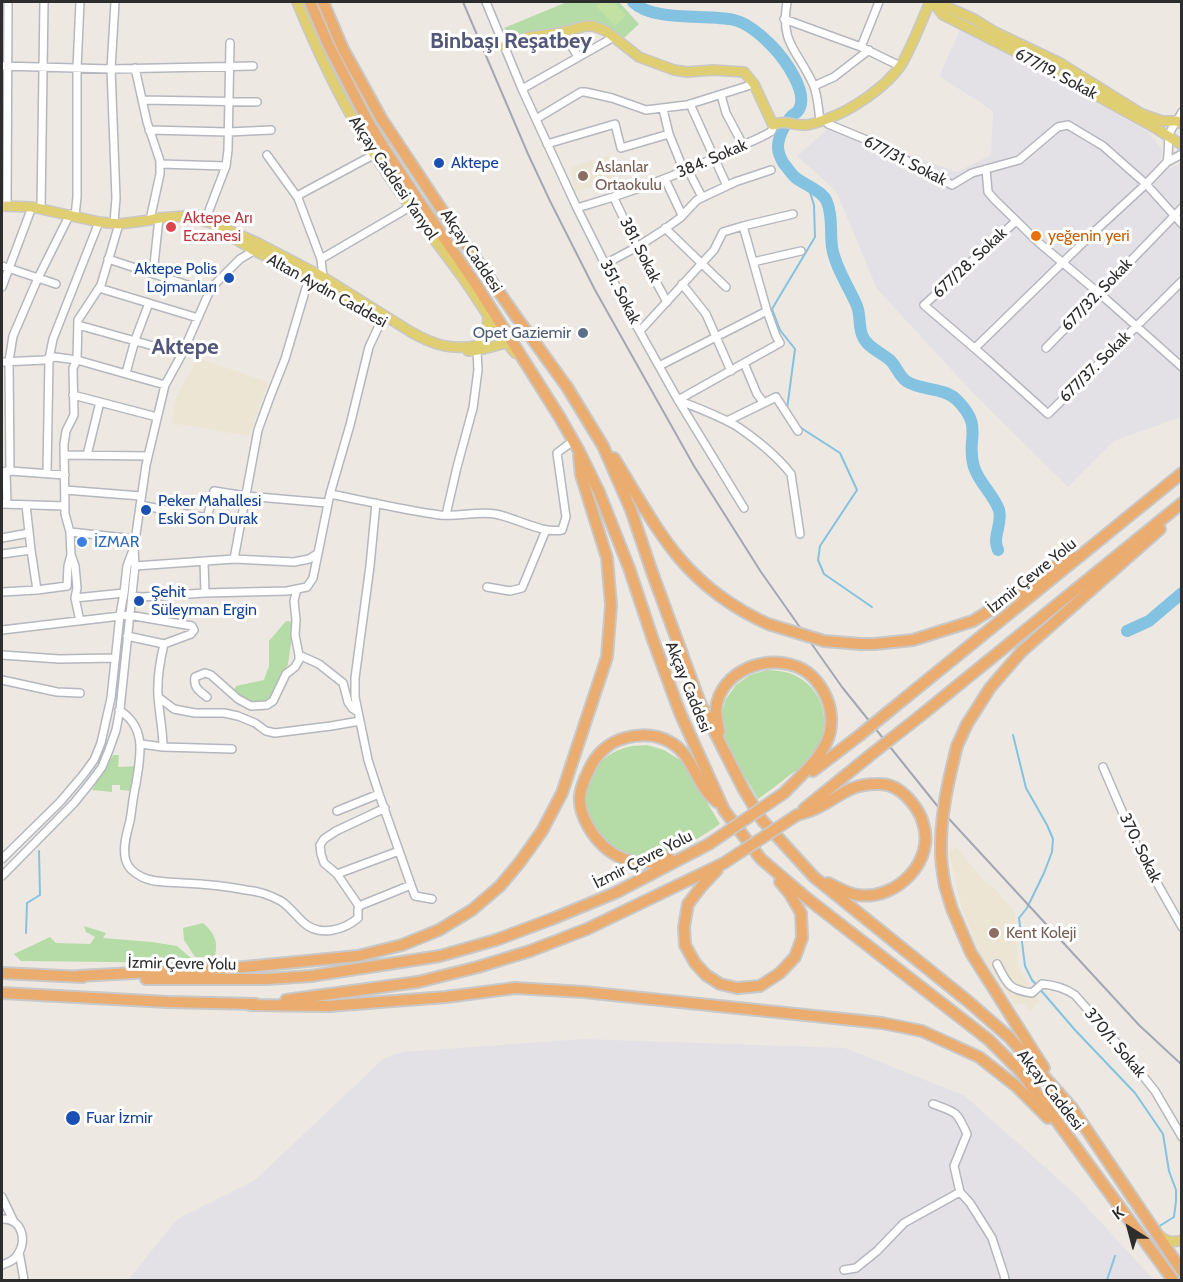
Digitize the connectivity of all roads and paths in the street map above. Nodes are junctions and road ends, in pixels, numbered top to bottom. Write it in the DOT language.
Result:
graph roads {
  1 [pos="8,2"];
  2 [pos="44,2"];
  3 [pos="80,2"];
  4 [pos="115,2"];
  5 [pos="297,2"];
  6 [pos="310,2"];
  7 [pos="323,2"];
  8 [pos="486,2"];
  9 [pos="787,2"];
  10 [pos="879,2"];
  11 [pos="933,2"];
  12 [pos="784,19"];
  13 [pos="5,31"];
  14 [pos="562,32"];
  15 [pos="614,36"];
  16 [pos="230,43"];
  17 [pos="504,46"];
  18 [pos="861,47"];
  19 [pos="869,50"];
  20 [pos="578,57"];
  21 [pos="5,66"];
  22 [pos="229,66"];
  23 [pos="253,66"];
  24 [pos="900,66"];
  25 [pos="42,67"];
  26 [pos="77,68"];
  27 [pos="135,68"];
  28 [pos="111,69"];
  29 [pos="754,84"];
  30 [pos="814,86"];
  31 [pos="522,89"];
  32 [pos="721,94"];
  33 [pos="142,100"];
  34 [pos="229,101"];
  35 [pos="257,102"];
  36 [pos="690,104"];
  37 [pos="663,109"];
  38 [pos="1182,112"];
  39 [pos="536,119"];
  40 [pos="823,120"];
  41 [pos="777,123"];
  42 [pos="1179,123"];
  43 [pos="149,130"];
  44 [pos="271,130"];
  45 [pos="228,132"];
  46 [pos="669,134"];
  47 [pos="1169,138"];
  48 [pos="547,144"];
  49 [pos="743,145"];
  50 [pos="1182,145"];
  51 [pos="375,154"];
  52 [pos="1182,154"];
  53 [pos="267,155"];
  54 [pos="714,158"];
  55 [pos="1167,162"];
  56 [pos="160,164"];
  57 [pos="226,166"];
  58 [pos="986,169"];
  59 [pos="686,170"];
  60 [pos="771,171"];
  61 [pos="665,179"];
  62 [pos="1146,184"];
  63 [pos="727,186"];
  64 [pos="297,196"];
  65 [pos="702,197"];
  66 [pos="614,198"];
  67 [pos="4,206"];
  68 [pos="37,207"];
  69 [pos="410,207"];
  70 [pos="577,208"];
  71 [pos="1182,208"];
  72 [pos="793,214"];
  73 [pos="72,215"];
  74 [pos="682,215"];
  75 [pos="1174,216"];
  76 [pos="155,219"];
  77 [pos="1016,221"];
  78 [pos="99,222"];
  79 [pos="210,222"];
  80 [pos="117,224"];
  81 [pos="1182,224"];
  82 [pos="743,226"];
  83 [pos="665,228"];
  84 [pos="245,241"];
  85 [pos="258,247"];
  86 [pos="637,247"];
  87 [pos="801,251"];
  88 [pos="108,259"];
  89 [pos="240,259"];
  90 [pos="321,259"];
  91 [pos="753,262"];
  92 [pos="702,263"];
  93 [pos="605,264"];
  94 [pos="1062,264"];
  95 [pos="5,268"];
  96 [pos="153,274"];
  97 [pos="323,277"];
  98 [pos="38,278"];
  99 [pos="309,278"];
  100 [pos="1182,281"];
  101 [pos="56,284"];
  102 [pos="682,285"];
  103 [pos="2,287"];
  104 [pos="726,287"];
  105 [pos="99,288"];
  106 [pos="209,292"];
  107 [pos="1099,293"];
  108 [pos="667,302"];
  109 [pos="149,303"];
  110 [pos="924,305"];
  111 [pos="766,311"];
  112 [pos="488,316"];
  113 [pos="198,318"];
  114 [pos="383,318"];
  115 [pos="78,325"];
  116 [pos="1136,327"];
  117 [pos="640,332"];
  118 [pos="717,336"];
  119 [pos="135,340"];
  120 [pos="507,343"];
  121 [pos="975,348"];
  122 [pos="1046,348"];
  123 [pos="477,351"];
  124 [pos="182,354"];
  125 [pos="49,359"];
  126 [pos="77,360"];
  127 [pos="5,362"];
  128 [pos="744,363"];
  129 [pos="659,366"];
  130 [pos="1182,367"];
  131 [pos="731,371"];
  132 [pos="126,373"];
  133 [pos="536,378"];
  134 [pos="165,385"];
  135 [pos="73,394"];
  136 [pos="678,400"];
  137 [pos="100,402"];
  138 [pos="764,403"];
  139 [pos="157,417"];
  140 [pos="727,422"];
  141 [pos="798,431"];
  142 [pos="573,441"];
  143 [pos="603,446"];
  144 [pos="579,451"];
  145 [pos="65,455"];
  146 [pos="87,455"];
  147 [pos="148,456"];
  148 [pos="6,471"];
  149 [pos="47,473"];
  150 [pos="1182,473"];
  151 [pos="65,475"];
  152 [pos="65,490"];
  153 [pos="330,494"];
  154 [pos="141,496"];
  155 [pos="246,496"];
  156 [pos="376,503"];
  157 [pos="1182,503"];
  158 [pos="4,504"];
  159 [pos="327,504"];
  160 [pos="26,505"];
  161 [pos="140,505"];
  162 [pos="65,506"];
  163 [pos="744,507"];
  164 [pos="1182,511"];
  165 [pos="446,515"];
  166 [pos="546,530"];
  167 [pos="70,532"];
  168 [pos="29,533"];
  169 [pos="800,534"];
  170 [pos="1104,536"];
  171 [pos="2,538"];
  172 [pos="135,539"];
  173 [pos="134,548"];
  174 [pos="31,550"];
  175 [pos="2,554"];
  176 [pos="317,554"];
  177 [pos="71,555"];
  178 [pos="234,559"];
  179 [pos="204,561"];
  180 [pos="135,566"];
  181 [pos="487,587"];
  182 [pos="297,589"];
  183 [pos="38,590"];
  184 [pos="2,592"];
  185 [pos="205,593"];
  186 [pos="128,595"];
  187 [pos="75,598"];
  188 [pos="120,615"];
  189 [pos="129,615"];
  190 [pos="80,621"];
  191 [pos="2,630"];
  192 [pos="127,636"];
  193 [pos="164,644"];
  194 [pos="2,655"];
  195 [pos="299,655"];
  196 [pos="115,658"];
  197 [pos="2,680"];
  198 [pos="80,693"];
  199 [pos="158,697"];
  200 [pos="207,697"];
  201 [pos="119,710"];
  202 [pos="358,712"];
  203 [pos="360,720"];
  204 [pos="141,744"];
  205 [pos="163,747"];
  206 [pos="232,749"];
  207 [pos="1103,766"];
  208 [pos="744,790"];
  209 [pos="784,793"];
  210 [pos="379,794"];
  211 [pos="385,808"];
  212 [pos="724,810"];
  213 [pos="337,811"];
  214 [pos="797,815"];
  215 [pos="709,843"];
  216 [pos="399,851"];
  217 [pos="2,858"];
  218 [pos="761,859"];
  219 [pos="724,863"];
  220 [pos="338,874"];
  221 [pos="2,876"];
  222 [pos="814,877"];
  223 [pos="411,885"];
  224 [pos="432,899"];
  225 [pos="359,906"];
  226 [pos="1182,927"];
  227 [pos="997,964"];
  228 [pos="2,973"];
  229 [pos="78,976"];
  230 [pos="2,993"];
  231 [pos="250,1005"];
  232 [pos="1062,1096"];
  233 [pos="933,1104"];
  234 [pos="1173,1122"];
  235 [pos="1182,1126"];
  236 [pos="1182,1137"];
  237 [pos="1071,1141"];
  238 [pos="960,1192"];
  239 [pos="2,1197"];
  240 [pos="2,1219"];
  241 [pos="13,1220"];
  242 [pos="1152,1229"];
  243 [pos="1182,1240"];
  244 [pos="19,1252"];
  245 [pos="2,1265"];
  246 [pos="844,1270"];
  247 [pos="1182,1271"];
  248 [pos="24,1281"];
  249 [pos="1005,1281"];
  250 [pos="1173,1281"];
  1 -- 13 [label="street"];
  2 -- 25 [label="street"];
  3 -- 26 [label="street"];
  4 -- 28 [label="street"];
  5 -- 51 [label="main road, Akçay Caddesi Yanyol"];
  6 -- 133 [label="highway, Akçay Caddesi"];
  7 -- 143 [label="highway, Akçay Caddesi"];
  8 -- 17 [label="street, 351. Sokak"];
  9 -- 12 [label="street"];
  10 -- 18 [label="street"];
  11 -- 24 [label="main road"];
  11 -- 42 [label="main road, 677/19. Sokak"];
  11 -- 47 [label="main road, 677/19. Sokak"];
  12 -- 18 [label="street"];
  12 -- 30 [label="street"];
  13 -- 21 [label="street"];
  14 -- 15 [label="main road"];
  14 -- 17 [label="main road"];
  14 -- 20 [label="street"];
  15 -- 20 [label="street"];
  15 -- 29 [label="main road"];
  16 -- 22 [label="street"];
  17 -- 31 [label="street, 351. Sokak"];
  18 -- 19 [label="street"];
  19 -- 24 [label="street"];
  19 -- 30 [label="street"];
  20 -- 31 [label="street"];
  21 -- 25 [label="street"];
  21 -- 67 [label="street"];
  22 -- 23 [label="street"];
  22 -- 27 [label="street"];
  22 -- 34 [label="street"];
  24 -- 40 [label="main road"];
  25 -- 26 [label="street"];
  25 -- 68 [label="street"];
  26 -- 28 [label="street"];
  26 -- 73 [label="street"];
  27 -- 28 [label="street"];
  27 -- 33 [label="street"];
  28 -- 80 [label="street"];
  29 -- 32 [label="street"];
  29 -- 41 [label="main road"];
  30 -- 40 [label="street"];
  31 -- 39 [label="street, 351. Sokak"];
  32 -- 36 [label="street"];
  32 -- 49 [label="street"];
  33 -- 34 [label="street"];
  33 -- 43 [label="street"];
  34 -- 35 [label="street"];
  34 -- 45 [label="street"];
  36 -- 37 [label="street"];
  36 -- 54 [label="street"];
  37 -- 39 [label="street"];
  37 -- 46 [label="street"];
  38 -- 42 [label="street"];
  39 -- 48 [label="street, 351. Sokak"];
  40 -- 41 [label="main road"];
  40 -- 58 [label="street, 677/31. Sokak"];
  41 -- 49 [label="street, 384. Sokak"];
  42 -- 47 [label="street"];
  43 -- 45 [label="street"];
  43 -- 56 [label="street"];
  44 -- 45 [label="street"];
  45 -- 57 [label="street"];
  46 -- 48 [label="street"];
  46 -- 59 [label="street"];
  47 -- 50 [label="main road, 677/19. Sokak"];
  47 -- 55 [label="street"];
  48 -- 70 [label="street, 351. Sokak"];
  49 -- 54 [label="street, 384. Sokak"];
  51 -- 64 [label="street"];
  51 -- 69 [label="main road, Akçay Caddesi Yanyol"];
  52 -- 55 [label="street"];
  53 -- 64 [label="street"];
  54 -- 59 [label="street, 384. Sokak"];
  54 -- 63 [label="street"];
  55 -- 62 [label="street"];
  56 -- 57 [label="street"];
  56 -- 76 [label="street"];
  57 -- 79 [label="street"];
  58 -- 62 [label="street, 677/31. Sokak"];
  58 -- 77 [label="street"];
  59 -- 61 [label="street, 384. Sokak"];
  59 -- 65 [label="street"];
  60 -- 63 [label="street"];
  61 -- 66 [label="street, 384. Sokak"];
  61 -- 74 [label="street"];
  62 -- 75 [label="street"];
  62 -- 94 [label="street"];
  63 -- 65 [label="street"];
  64 -- 90 [label="street"];
  65 -- 74 [label="street"];
  66 -- 70 [label="street, 384. Sokak"];
  66 -- 86 [label="street, 381. Sokak"];
  67 -- 68 [label="main road"];
  68 -- 73 [label="main road"];
  68 -- 95 [label="street"];
  69 -- 90 [label="street"];
  69 -- 112 [label="main road, Akçay Caddesi Yanyol"];
  70 -- 93 [label="street, 351. Sokak"];
  71 -- 75 [label="street, 677/32. Sokak"];
  72 -- 82 [label="street"];
  73 -- 78 [label="main road"];
  73 -- 98 [label="street"];
  74 -- 83 [label="street"];
  75 -- 81 [label="street"];
  75 -- 107 [label="street, 677/32. Sokak"];
  76 -- 79 [label="main road"];
  76 -- 80 [label="main road"];
  76 -- 96 [label="street"];
  77 -- 94 [label="street"];
  77 -- 110 [label="street, 677/28. Sokak"];
  78 -- 80 [label="main road"];
  78 -- 125 [label="street"];
  79 -- 84 [label="main road, Altan Aydın Caddesi"];
  80 -- 88 [label="street"];
  82 -- 91 [label="street"];
  82 -- 92 [label="street"];
  83 -- 86 [label="street"];
  83 -- 92 [label="street"];
  84 -- 85 [label="main road, Altan Aydın Caddesi"];
  84 -- 89 [label="street"];
  85 -- 89 [label="street"];
  85 -- 97 [label="main road, Altan Aydın Caddesi"];
  85 -- 99 [label="main road, Altan Aydın Caddesi"];
  86 -- 93 [label="street"];
  86 -- 108 [label="street, 381. Sokak"];
  87 -- 91 [label="street"];
  88 -- 96 [label="street"];
  88 -- 105 [label="street"];
  89 -- 106 [label="street"];
  90 -- 97 [label="street"];
  91 -- 111 [label="street"];
  92 -- 102 [label="street"];
  92 -- 104 [label="street"];
  93 -- 117 [label="street, 351. Sokak"];
  94 -- 107 [label="street"];
  94 -- 121 [label="street"];
  95 -- 98 [label="street"];
  95 -- 103 [label="street"];
  96 -- 106 [label="street"];
  97 -- 114 [label="main road, Altan Aydın Caddesi"];
  98 -- 101 [label="street"];
  98 -- 127 [label="street"];
  99 -- 114 [label="main road, Altan Aydın Caddesi"];
  99 -- 155 [label="street"];
  100 -- 116 [label="street, 677/37. Sokak"];
  102 -- 108 [label="street"];
  102 -- 118 [label="street"];
  105 -- 109 [label="street"];
  105 -- 115 [label="street"];
  106 -- 113 [label="street"];
  107 -- 116 [label="street"];
  107 -- 122 [label="street, 677/32. Sokak"];
  108 -- 117 [label="street"];
  109 -- 113 [label="street"];
  109 -- 119 [label="street"];
  110 -- 121 [label="street, 677/37. Sokak"];
  111 -- 118 [label="street"];
  111 -- 128 [label="street"];
  112 -- 114 [label="main road, Altan Aydın Caddesi"];
  112 -- 120 [label="main road, Akçay Caddesi Yanyol"];
  113 -- 124 [label="street"];
  114 -- 123 [label="main road, Altan Aydın Caddesi"];
  114 -- 153 [label="street"];
  115 -- 119 [label="street"];
  115 -- 126 [label="street"];
  116 -- 121 [label="street, 677/37. Sokak"];
  116 -- 130 [label="street"];
  117 -- 129 [label="street, 351. Sokak"];
  118 -- 129 [label="street"];
  118 -- 131 [label="street"];
  119 -- 124 [label="street"];
  119 -- 132 [label="street"];
  120 -- 123 [label="main road, Altan Aydın Caddesi"];
  120 -- 133 [label="main road"];
  123 -- 165 [label="street"];
  124 -- 134 [label="street"];
  125 -- 126 [label="street"];
  125 -- 127 [label="street"];
  125 -- 149 [label="street"];
  126 -- 132 [label="street"];
  126 -- 135 [label="street"];
  127 -- 148 [label="street"];
  128 -- 131 [label="street"];
  128 -- 138 [label="street"];
  129 -- 136 [label="street, 351. Sokak"];
  131 -- 136 [label="street"];
  132 -- 134 [label="street"];
  133 -- 142 [label="highway, Akçay Caddesi"];
  134 -- 139 [label="street"];
  135 -- 137 [label="street"];
  135 -- 145 [label="street"];
  136 -- 140 [label="street"];
  136 -- 163 [label="street, 351. Sokak"];
  137 -- 139 [label="street"];
  137 -- 146 [label="street"];
  138 -- 140 [label="street"];
  138 -- 141 [label="street"];
  139 -- 147 [label="street"];
  140 -- 169 [label="street"];
  142 -- 144 [label="highway, Akçay Caddesi"];
  142 -- 166 [label="street"];
  143 -- 170 [label="highway, bridge"];
  143 -- 208 [label="highway, Akçay Caddesi"];
  144 -- 212 [label="highway, Akçay Caddesi"];
  144 -- 229 [label="highway"];
  145 -- 146 [label="street"];
  145 -- 151 [label="street"];
  146 -- 147 [label="street"];
  147 -- 154 [label="street"];
  148 -- 149 [label="street"];
  148 -- 158 [label="street"];
  149 -- 151 [label="street"];
  150 -- 170 [label="highway, İzmir Çevre Yolu"];
  151 -- 152 [label="street"];
  152 -- 154 [label="street"];
  152 -- 162 [label="street"];
  153 -- 156 [label="street"];
  153 -- 159 [label="street"];
  154 -- 161 [label="street"];
  155 -- 159 [label="street"];
  155 -- 161 [label="street"];
  155 -- 178 [label="street"];
  156 -- 165 [label="street"];
  156 -- 202 [label="street"];
  157 -- 214 [label="highway, bridge"];
  158 -- 160 [label="street"];
  159 -- 176 [label="street"];
  160 -- 162 [label="street"];
  160 -- 168 [label="street"];
  161 -- 172 [label="street"];
  162 -- 167 [label="street"];
  164 -- 232 [label="highway, bridge"];
  165 -- 166 [label="street"];
  166 -- 181 [label="street"];
  167 -- 172 [label="street"];
  167 -- 177 [label="street"];
  168 -- 171 [label="street"];
  168 -- 174 [label="street"];
  170 -- 209 [label="highway, İzmir Çevre Yolu, bridge"];
  172 -- 173 [label="street"];
  173 -- 180 [label="street"];
  173 -- 186 [label="street"];
  174 -- 175 [label="street"];
  174 -- 183 [label="street"];
  176 -- 178 [label="street"];
  176 -- 182 [label="street"];
  177 -- 183 [label="street"];
  177 -- 187 [label="street"];
  178 -- 179 [label="street"];
  179 -- 180 [label="street"];
  179 -- 185 [label="street"];
  180 -- 186 [label="street"];
  182 -- 185 [label="street"];
  182 -- 195 [label="street"];
  183 -- 184 [label="street"];
  185 -- 186 [label="street"];
  186 -- 187 [label="street"];
  186 -- 188 [label="street"];
  186 -- 189 [label="street"];
  187 -- 190 [label="street"];
  188 -- 189 [label="street"];
  188 -- 190 [label="street"];
  188 -- 196 [label="street"];
  189 -- 192 [label="street"];
  189 -- 193 [label="street"];
  190 -- 191 [label="street"];
  192 -- 193 [label="street"];
  192 -- 201 [label="street"];
  193 -- 199 [label="street"];
  194 -- 196 [label="street"];
  195 -- 200 [label="street"];
  195 -- 202 [label="street"];
  196 -- 217 [label="street"];
  197 -- 198 [label="street"];
  199 -- 203 [label="street"];
  199 -- 205 [label="street"];
  201 -- 204 [label="street"];
  201 -- 221 [label="street"];
  202 -- 203 [label="street"];
  203 -- 210 [label="street"];
  204 -- 205 [label="street"];
  204 -- 225 [label="street"];
  205 -- 206 [label="street"];
  207 -- 226 [label="street, 370. Sokak"];
  208 -- 209 [label="highway"];
  208 -- 222 [label="highway, Akçay Caddesi"];
  209 -- 215 [label="highway, İzmir Çevre Yolu, bridge"];
  210 -- 211 [label="street"];
  210 -- 213 [label="street"];
  211 -- 216 [label="street"];
  211 -- 220 [label="street"];
  212 -- 215 [label="highway"];
  212 -- 218 [label="highway, Akçay Caddesi"];
  214 -- 219 [label="highway, bridge"];
  214 -- 222 [label="highway"];
  215 -- 229 [label="highway, İzmir Çevre Yolu"];
  216 -- 220 [label="street"];
  216 -- 223 [label="street"];
  218 -- 219 [label="highway"];
  218 -- 237 [label="highway, Akçay Caddesi"];
  219 -- 231 [label="highway"];
  220 -- 225 [label="street"];
  222 -- 232 [label="highway, Akçay Caddesi"];
  223 -- 224 [label="street"];
  223 -- 225 [label="street"];
  227 -- 234 [label="street, 370/1. Sokak"];
  228 -- 229 [label="highway, İzmir Çevre Yolu"];
  230 -- 231 [label="highway"];
  231 -- 237 [label="highway"];
  232 -- 242 [label="highway, Akçay Caddesi"];
  233 -- 238 [label="street"];
  234 -- 235 [label="street"];
  234 -- 236 [label="street, 370/1. Sokak"];
  237 -- 250 [label="highway, Akçay Caddesi"];
  238 -- 246 [label="street"];
  238 -- 249 [label="street"];
  239 -- 241 [label="street"];
  240 -- 241 [label="street"];
  241 -- 244 [label="street"];
  242 -- 243 [label="main road"];
  242 -- 247 [label="highway, Akçay Caddesi"];
  244 -- 245 [label="street"];
  244 -- 248 [label="street"];
}
